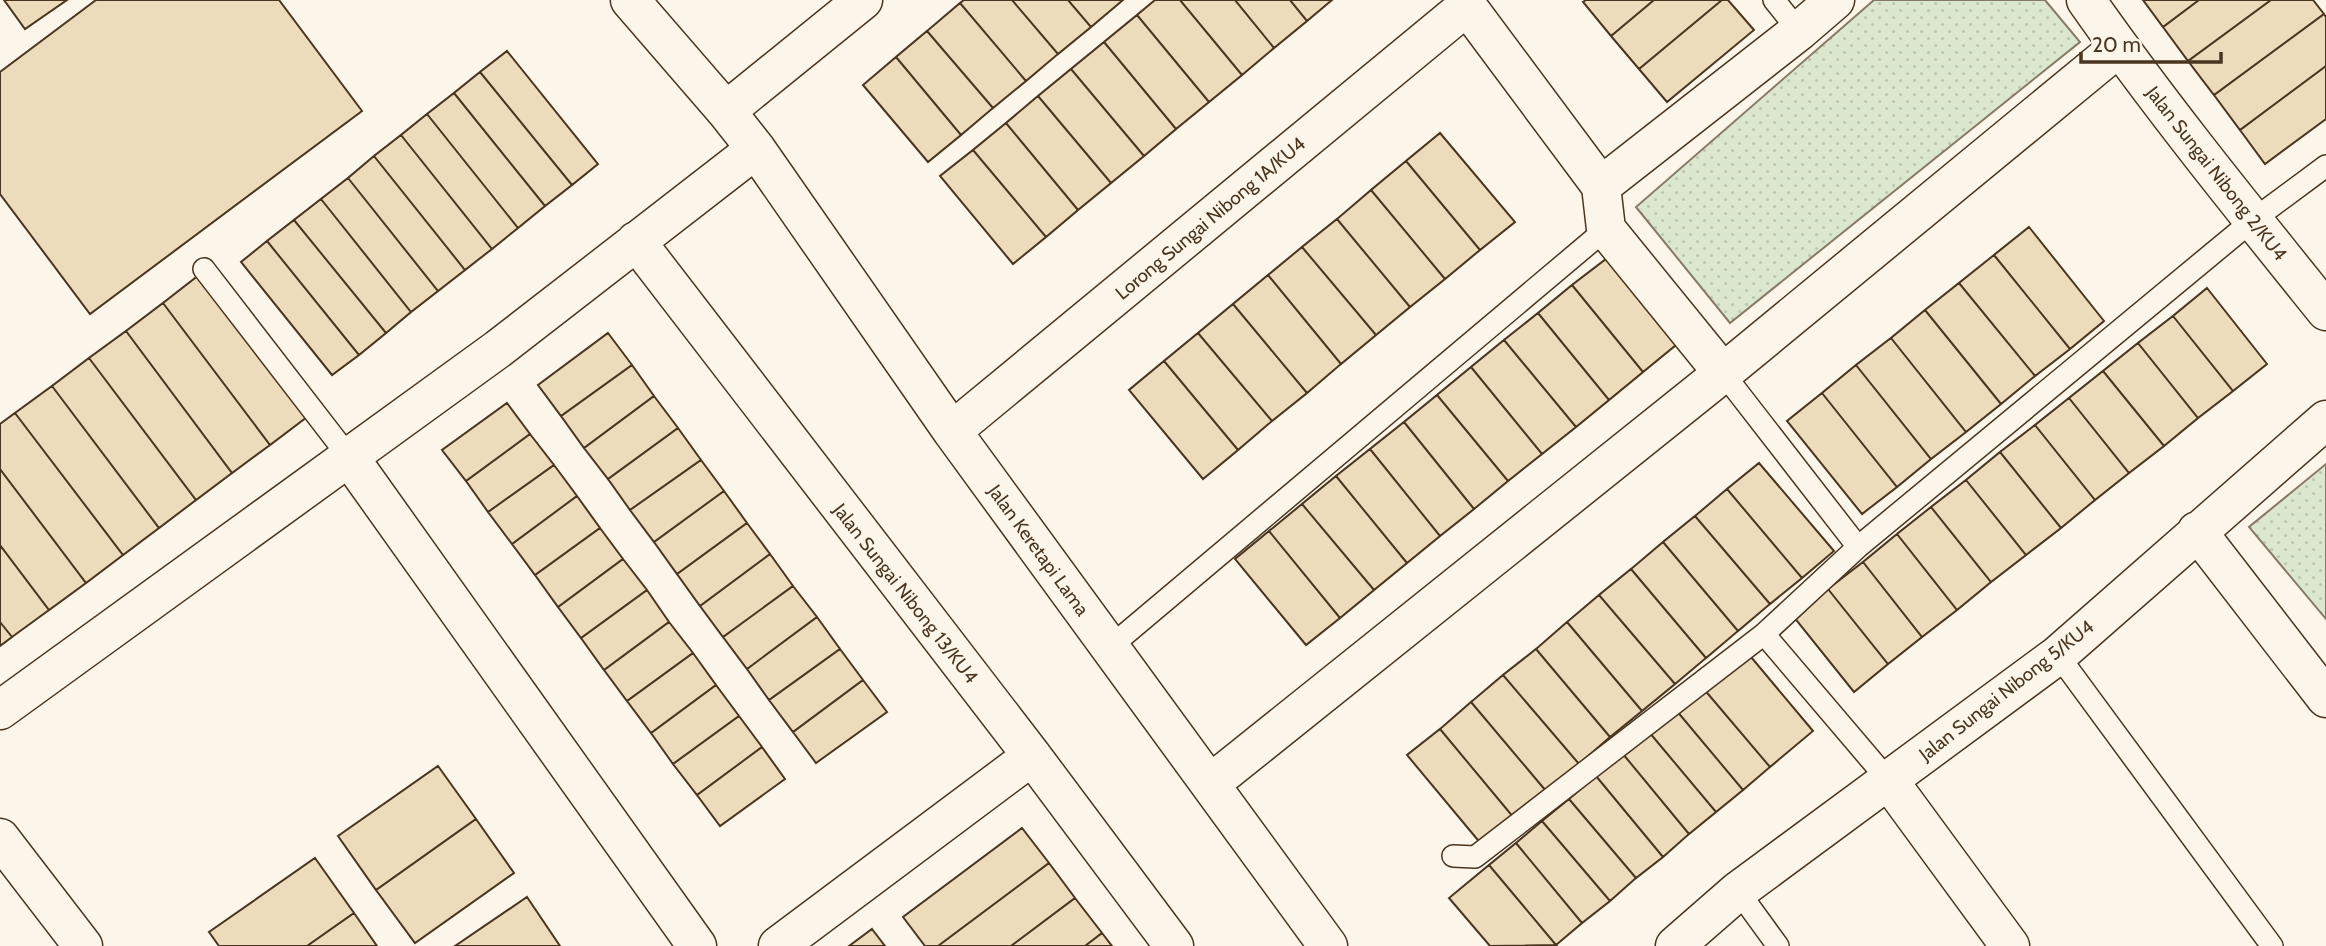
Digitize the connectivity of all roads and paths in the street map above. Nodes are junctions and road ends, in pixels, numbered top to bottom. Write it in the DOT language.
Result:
graph roads {
  1 [pos="630,0"];
  2 [pos="863,0"];
  3 [pos="1774,0"];
  4 [pos="1835,0"];
  5 [pos="2086,0"];
  6 [pos="1466,3"];
  7 [pos="1799,31"];
  8 [pos="2119,47"];
  9 [pos="726,111"];
  10 [pos="756,149"];
  11 [pos="2326,166"];
  12 [pos="1601,186"];
  13 [pos="2253,220"];
  14 [pos="1606,229"];
  15 [pos="636,242"];
  16 [pos="204,269"];
  17 [pos="2326,311"];
  18 [pos="1723,373"];
  19 [pos="2326,420"];
  20 [pos="952,431"];
  21 [pos="349,457"];
  22 [pos="2197,531"];
  23 [pos="1858,547"];
  24 [pos="1764,634"];
  25 [pos="1110,647"];
  26 [pos="2058,655"];
  27 [pos="2326,698"];
  28 [pos="0,710"];
  29 [pos="1032,756"];
  30 [pos="1889,781"];
  31 [pos="1210,784"];
  32 [pos="0,838"];
  33 [pos="1453,856"];
  34 [pos="1738,891"];
  35 [pos="83,946"];
  36 [pos="697,946"];
  37 [pos="778,946"];
  38 [pos="1174,946"];
  39 [pos="1328,946"];
  40 [pos="1675,946"];
  41 [pos="1778,946"];
  42 [pos="2010,946"];
  43 [pos="2272,946"];
  1 -- 9 [label="street, Jalan Keretapi Lama"];
  2 -- 9 [label="street"];
  3 -- 7 [label="lane"];
  4 -- 7 [label="street"];
  5 -- 8 [label="street, Jalan Sungai Nibong 2/KU4"];
  6 -- 12 [label="street"];
  6 -- 20 [label="street, Lorong Sungai Nibong 1A/KU4"];
  7 -- 12 [label="street"];
  8 -- 13 [label="street, Jalan Sungai Nibong 2/KU4"];
  8 -- 18 [label="street"];
  9 -- 10 [label="street, Jalan Keretapi Lama"];
  10 -- 15 [label="street"];
  10 -- 20 [label="street, Jalan Keretapi Lama"];
  11 -- 13 [label="lane"];
  12 -- 14 [label="street"];
  13 -- 17 [label="street, Jalan Sungai Nibong 2/KU4"];
  13 -- 23 [label="lane"];
  14 -- 18 [label="street"];
  14 -- 25 [label="lane"];
  15 -- 21 [label="street"];
  15 -- 29 [label="street, Jalan Sungai Nibong 13/KU4"];
  16 -- 21 [label="lane"];
  18 -- 23 [label="lane"];
  18 -- 31 [label="street"];
  19 -- 22 [label="street, Jalan Sungai Nibong 5/KU4"];
  20 -- 25 [label="street, Jalan Keretapi Lama"];
  21 -- 28 [label="street"];
  21 -- 36 [label="street"];
  22 -- 26 [label="street, Jalan Sungai Nibong 5/KU4"];
  22 -- 27 [label="street"];
  23 -- 24 [label="lane"];
  24 -- 30 [label="lane"];
  24 -- 33 [label="lane"];
  25 -- 31 [label="street, Jalan Keretapi Lama"];
  26 -- 30 [label="street, Jalan Sungai Nibong 5/KU4"];
  26 -- 43 [label="lane"];
  29 -- 37 [label="street"];
  29 -- 38 [label="street, Jalan Sungai Nibong 13/KU4"];
  30 -- 34 [label="street, Jalan Sungai Nibong 5/KU4"];
  30 -- 42 [label="street"];
  31 -- 39 [label="street, Jalan Keretapi Lama"];
  32 -- 35 [label="street"];
  34 -- 40 [label="street, Jalan Sungai Nibong 5/KU4"];
  34 -- 41 [label="lane"];
}
